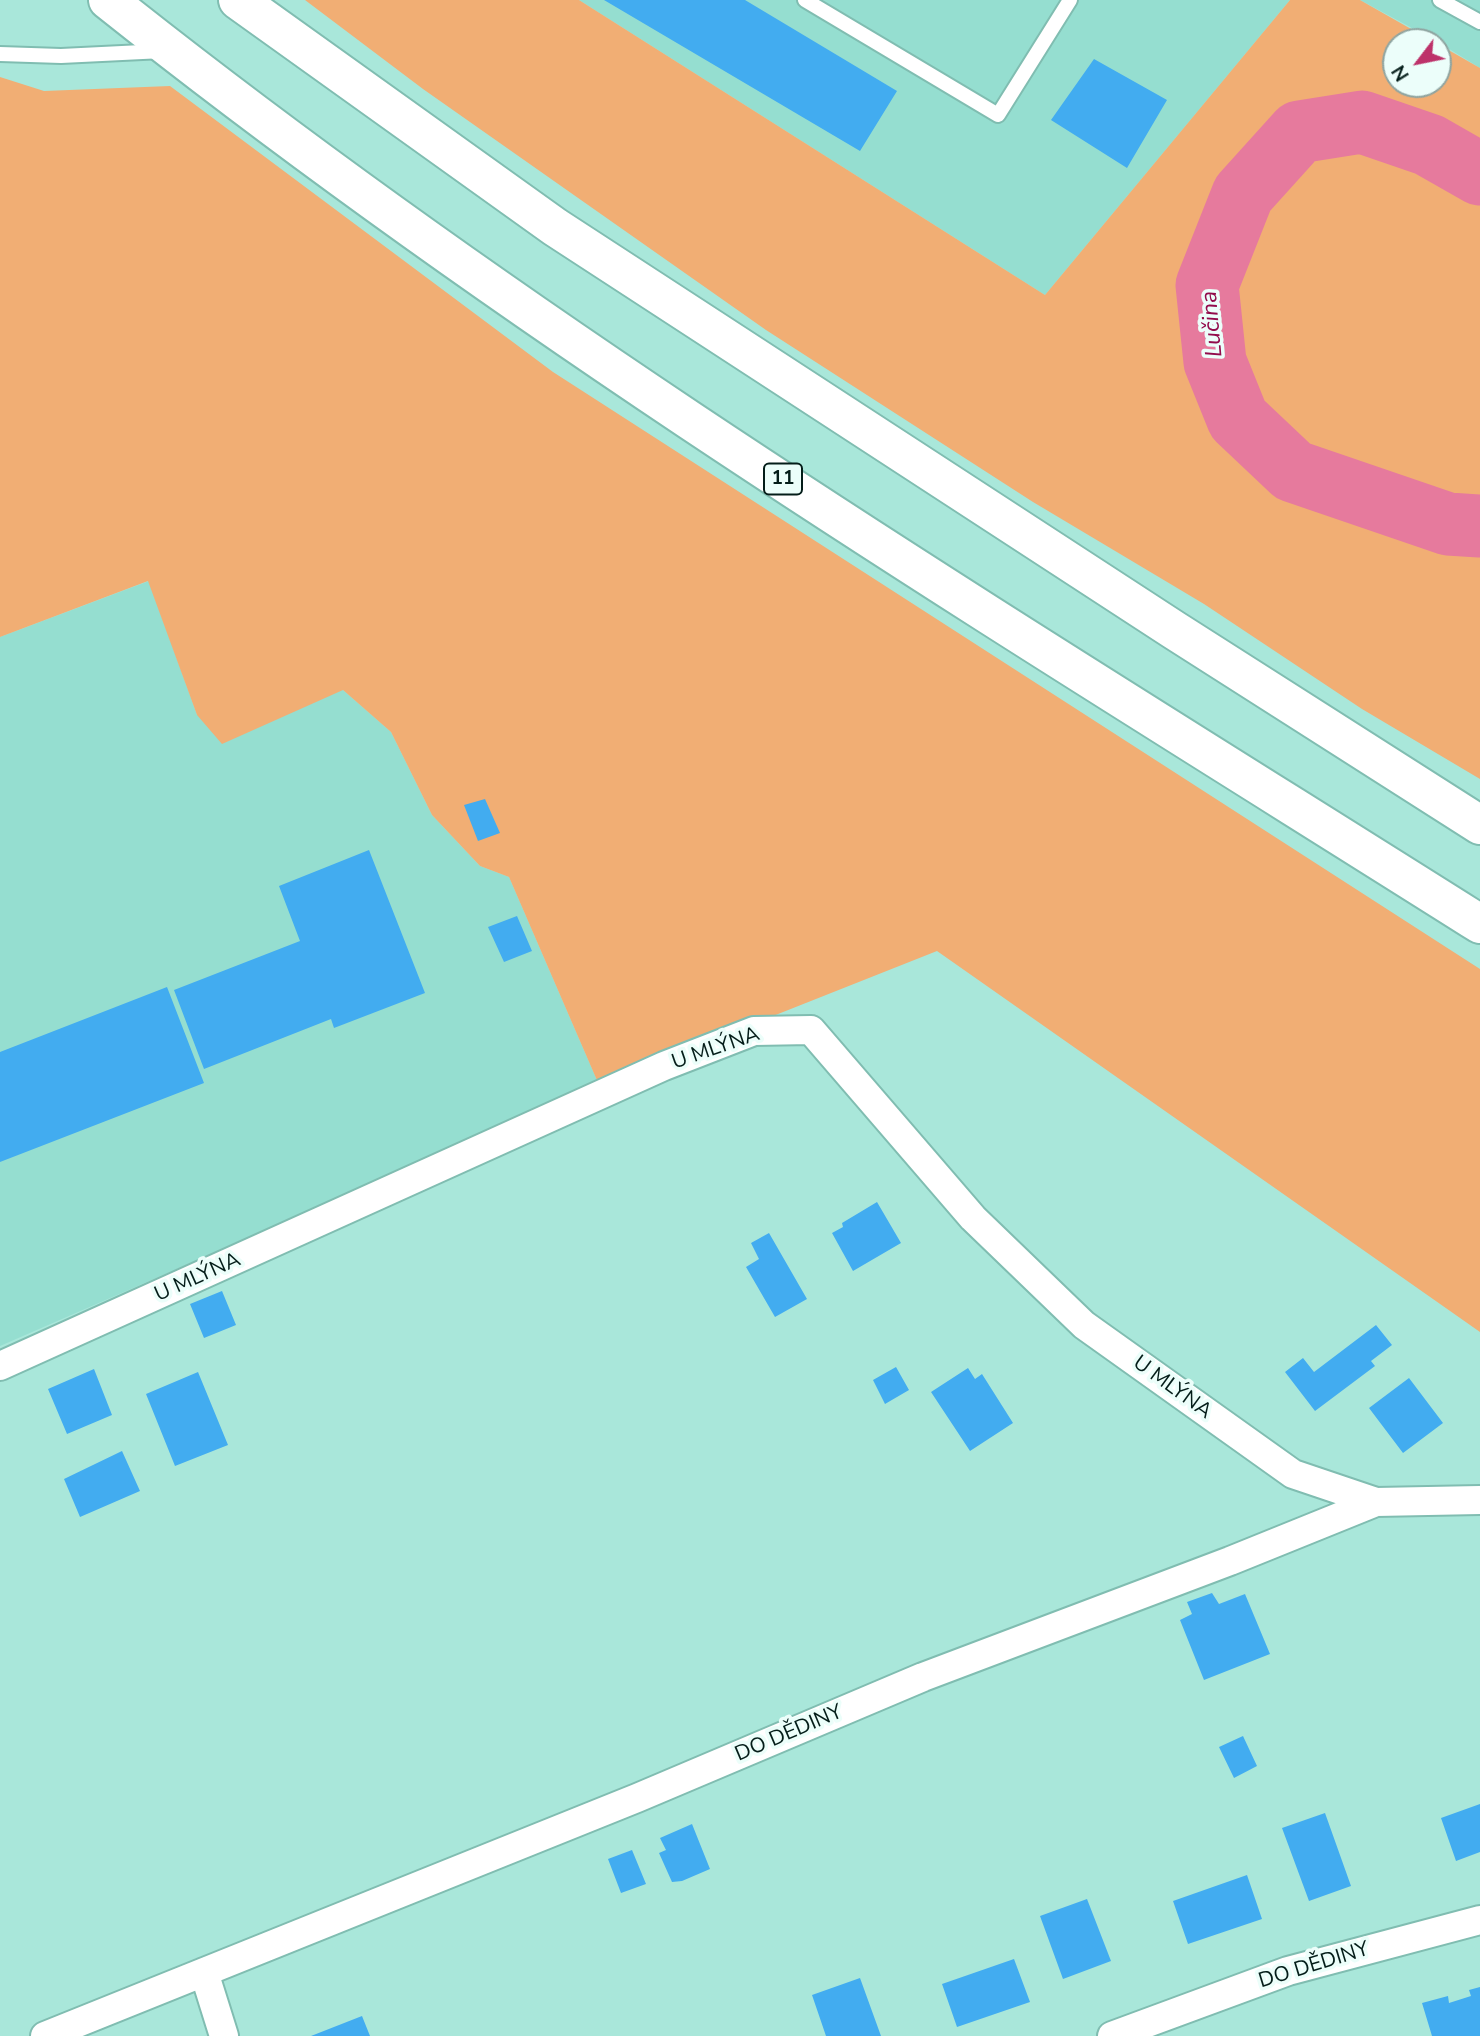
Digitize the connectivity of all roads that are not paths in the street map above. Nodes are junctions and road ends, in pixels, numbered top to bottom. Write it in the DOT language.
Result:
graph roads {
  1 [pos="108,0"];
  2 [pos="238,0"];
  3 [pos="805,0"];
  4 [pos="1070,0"];
  5 [pos="1440,0"];
  6 [pos="1480,22"];
  7 [pos="171,50"];
  8 [pos="0,54"];
  9 [pos="1480,825"];
  10 [pos="1480,924"];
  11 [pos="0,1366"];
  12 [pos="1480,1500"];
  13 [pos="1376,1502"];
  14 [pos="1480,1920"];
  15 [pos="204,1972"];
  16 [pos="45,2036"];
  17 [pos="225,2036"];
  18 [pos="1112,2036"];
  1 -- 7 [label="highway, 11"];
  2 -- 9 [label="highway"];
  3 -- 4 [label="lane"];
  5 -- 6 [label="lane"];
  7 -- 8 [label="lane"];
  7 -- 10 [label="highway, 11"];
  11 -- 13 [label="street, U MLÝNA"];
  12 -- 13 [label="street, U MLÝNA"];
  13 -- 15 [label="street, DO DĚDINY"];
  14 -- 18 [label="street, DO DĚDINY"];
  15 -- 16 [label="street, DO DĚDINY"];
  15 -- 17 [label="street"];
}
